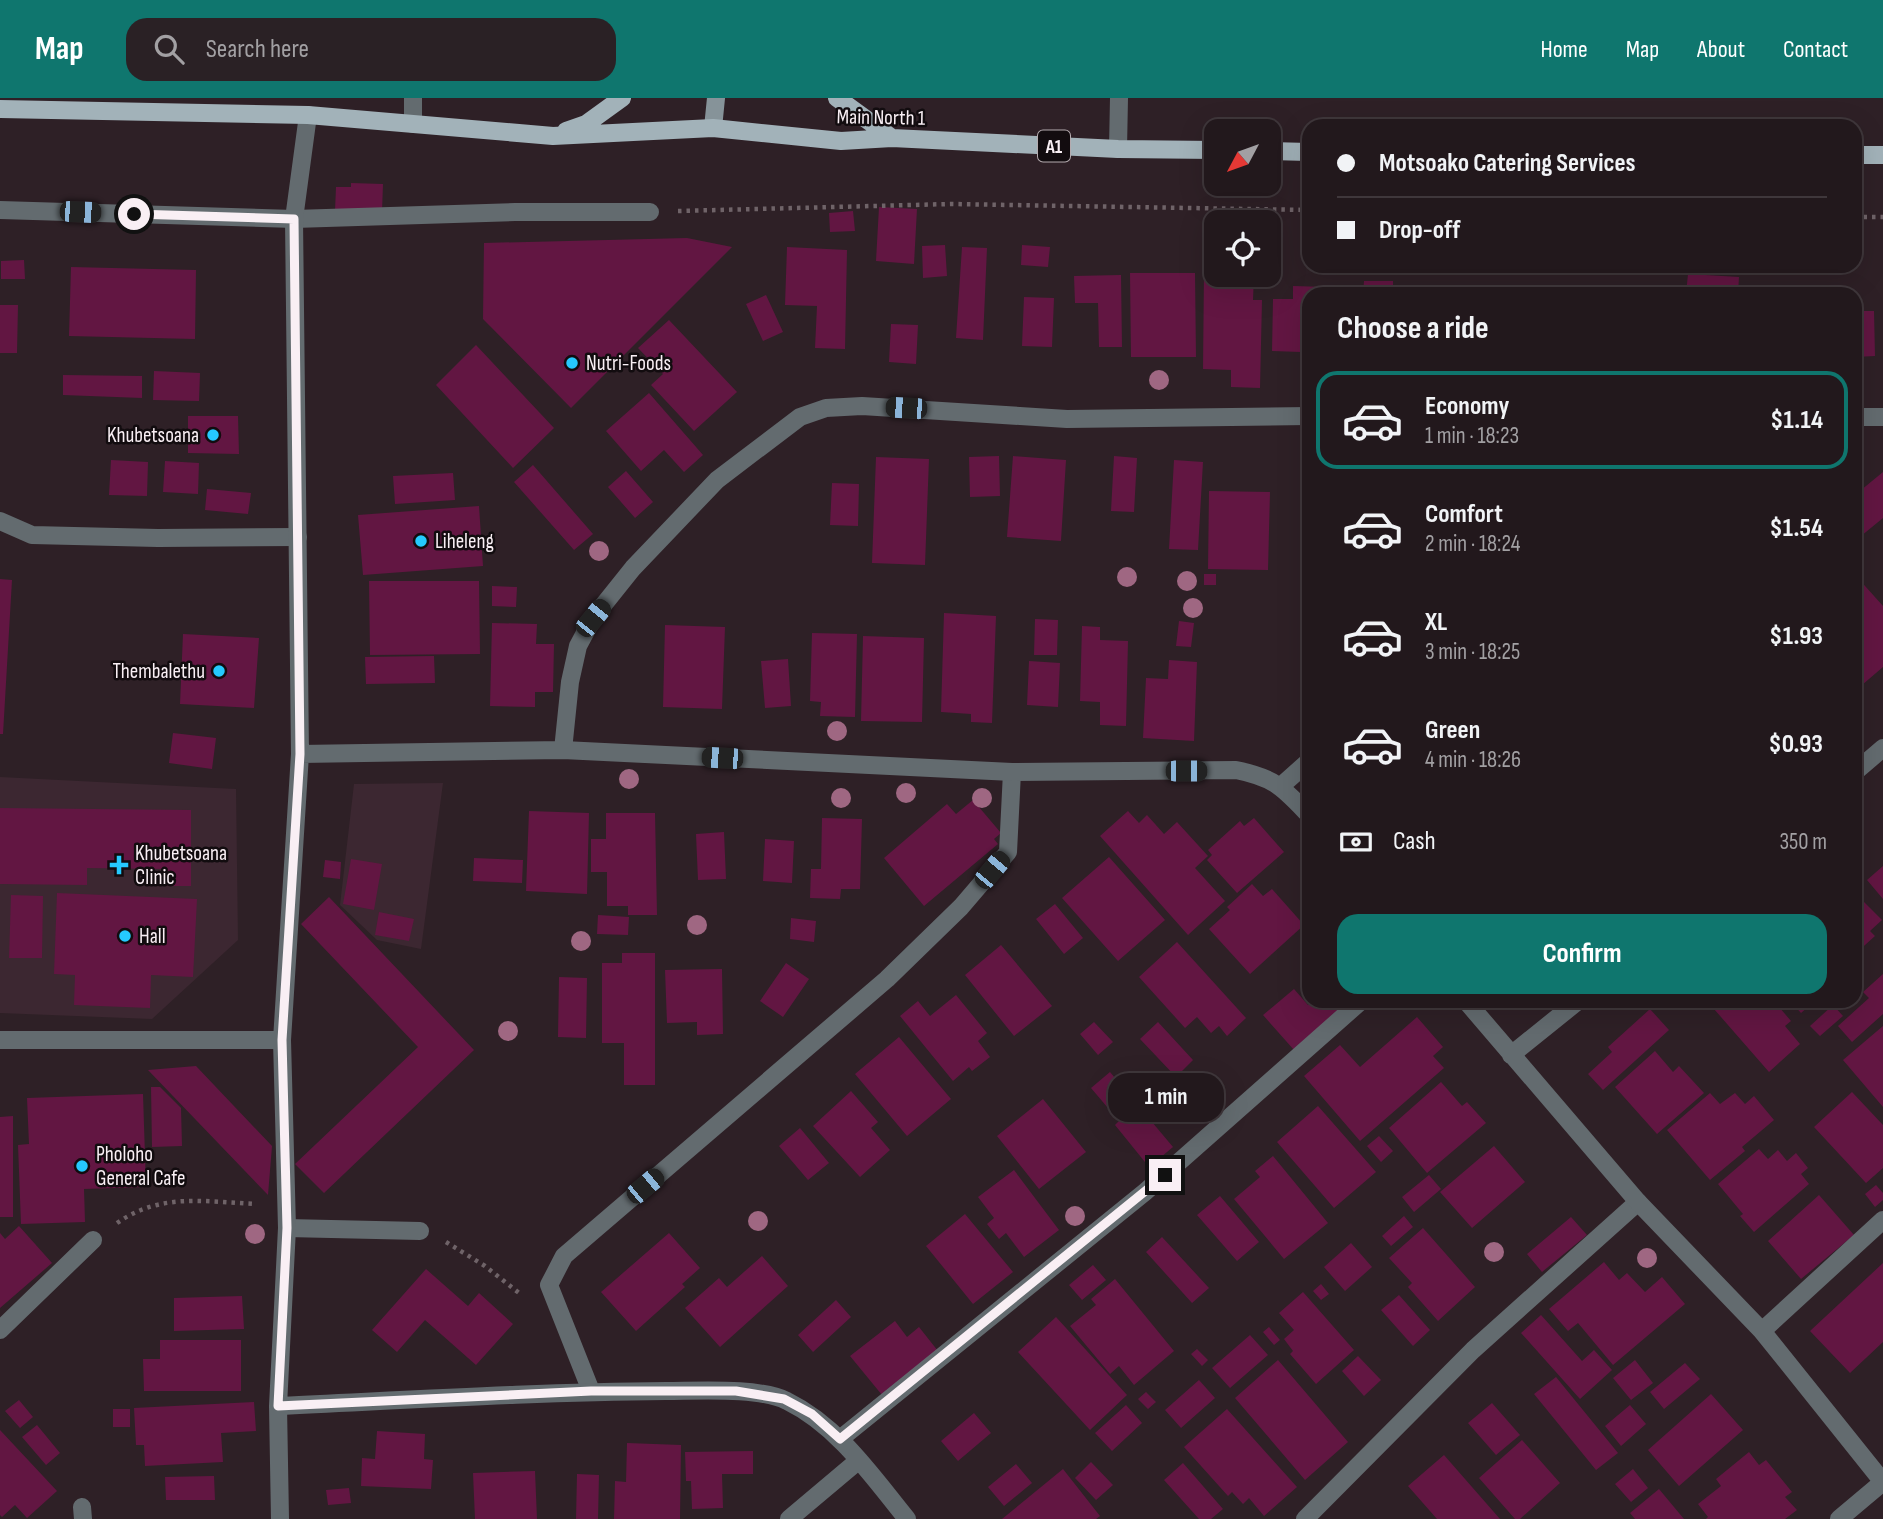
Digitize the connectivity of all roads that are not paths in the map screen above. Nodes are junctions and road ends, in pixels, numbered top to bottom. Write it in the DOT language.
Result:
graph roads {
  1 [pos="413,98"];
  2 [pos="622,98"];
  3 [pos="716,98"];
  4 [pos="837,98"];
  5 [pos="1119,98"];
  6 [pos="0,109"];
  7 [pos="307,115"];
  8 [pos="413,124"];
  9 [pos="713,128"];
  10 [pos="553,136"];
  11 [pos="892,138"];
  12 [pos="1118,149"];
  13 [pos="1204,150"];
  14 [pos="1281,151"];
  15 [pos="1302,152"];
  16 [pos="1862,155"];
  17 [pos="1883,155"];
  18 [pos="0,210"];
  19 [pos="650,212"];
  20 [pos="294,219"];
  21 [pos="1302,416"];
  22 [pos="1862,417"];
  23 [pos="1883,417"];
  24 [pos="0,521"];
  25 [pos="298,537"];
  26 [pos="1883,748"];
  27 [pos="564,750"];
  28 [pos="300,754"];
  29 [pos="1862,766"];
  30 [pos="1302,767"];
  31 [pos="1012,772"];
  32 [pos="1281,786"];
  33 [pos="1302,808"];
  34 [pos="1353,1008"];
  35 [pos="1472,1008"];
  36 [pos="1568,1008"];
  37 [pos="0,1040"];
  38 [pos="282,1040"];
  39 [pos="1511,1055"];
  40 [pos="1639,1202"];
  41 [pos="1883,1220"];
  42 [pos="287,1228"];
  43 [pos="420,1231"];
  44 [pos="93,1240"];
  45 [pos="0,1330"];
  46 [pos="1762,1331"];
  47 [pos="591,1391"];
  48 [pos="278,1406"];
  49 [pos="840,1439"];
  50 [pos="859,1460"];
  51 [pos="1883,1482"];
  52 [pos="280,1519"];
  53 [pos="789,1519"];
  54 [pos="907,1519"];
  55 [pos="1305,1519"];
  56 [pos="1839,1519"];
  1 -- 8 [label="street"];
  2 -- 10 [label="main road"];
  3 -- 9 [label="street"];
  4 -- 11 [label="main road"];
  5 -- 12 [label="street"];
  6 -- 7 [label="main road, Main North 1 / A1"];
  7 -- 8 [label="main road, Main North 1 / A1"];
  7 -- 20 [label="street"];
  8 -- 10 [label="main road, Main North 1 / A1"];
  9 -- 10 [label="main road, Main North 1 / A1"];
  9 -- 11 [label="main road, Main North 1 / A1"];
  11 -- 12 [label="main road, Main North 1 / A1"];
  12 -- 13 [label="main road, Main North 1 / A1"];
  14 -- 15 [label="main road"];
  16 -- 17 [label="main road"];
  18 -- 20 [label="street"];
  19 -- 20 [label="street"];
  20 -- 25 [label="street"];
  21 -- 27 [label="street"];
  22 -- 23 [label="street"];
  24 -- 25 [label="street"];
  25 -- 28 [label="street"];
  26 -- 29 [label="street"];
  27 -- 28 [label="street"];
  27 -- 31 [label="street"];
  28 -- 38 [label="street"];
  30 -- 32 [label="street"];
  31 -- 32 [label="street"];
  31 -- 47 [label="street"];
  32 -- 33 [label="street"];
  34 -- 49 [label="street"];
  35 -- 39 [label="street"];
  36 -- 39 [label="street"];
  37 -- 38 [label="street"];
  38 -- 42 [label="street"];
  39 -- 40 [label="street"];
  40 -- 46 [label="street"];
  40 -- 55 [label="street"];
  41 -- 46 [label="street"];
  42 -- 43 [label="street"];
  42 -- 48 [label="street"];
  44 -- 45 [label="street"];
  46 -- 51 [label="street"];
  47 -- 48 [label="street"];
  47 -- 49 [label="street"];
  48 -- 52 [label="street"];
  49 -- 50 [label="street"];
  50 -- 53 [label="street"];
  50 -- 54 [label="street"];
  51 -- 56 [label="street"];
}
